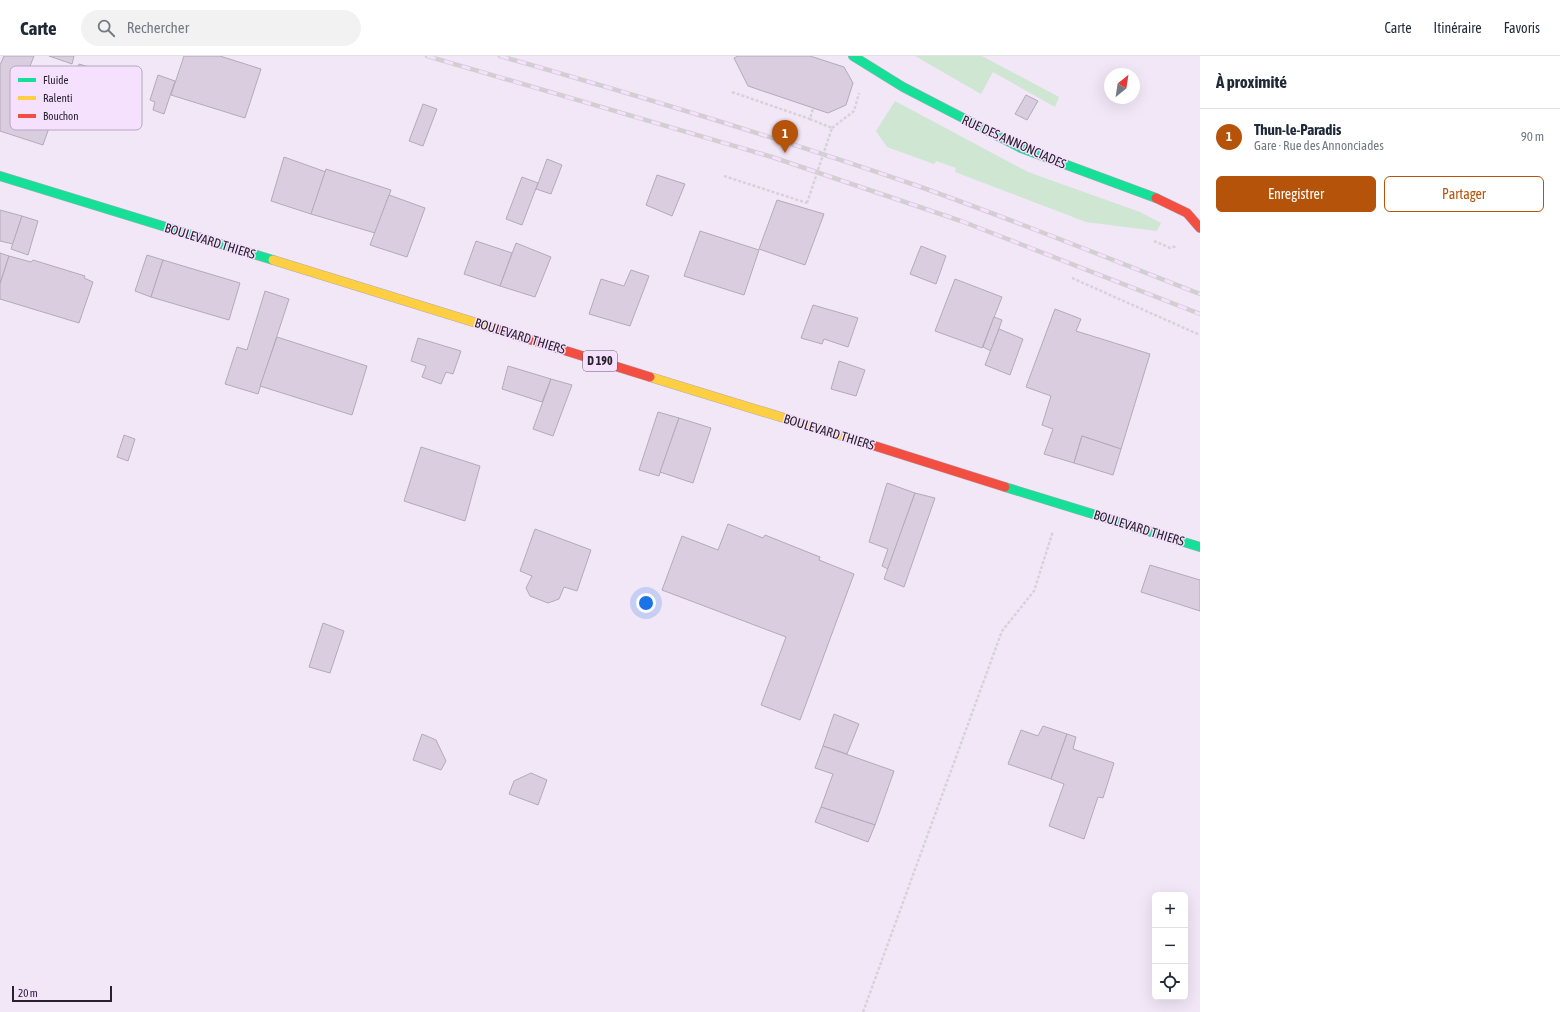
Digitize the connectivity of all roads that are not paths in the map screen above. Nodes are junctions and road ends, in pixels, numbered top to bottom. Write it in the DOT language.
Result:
graph roads {
  1 [pos="853,56"];
  2 [pos="0,176"];
  3 [pos="1200,228"];
  4 [pos="1200,547"];
  1 -- 3 [label="main road, RUE DES ANNONCIADES"];
  2 -- 4 [label="main road, BOULEVARD THIERS / D 190"];
}
